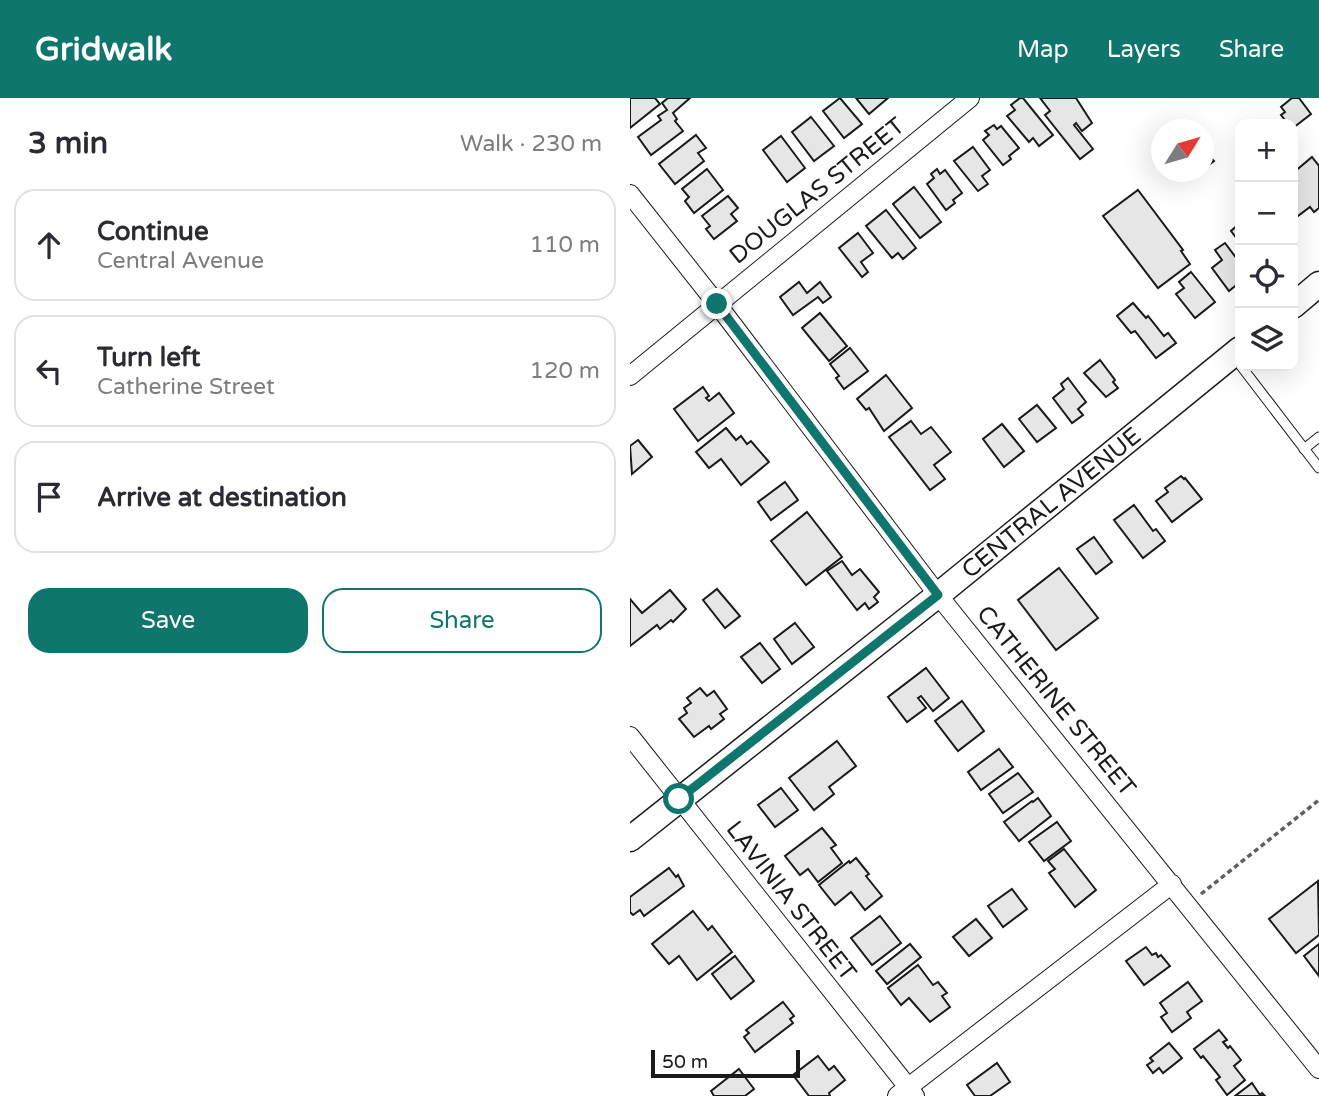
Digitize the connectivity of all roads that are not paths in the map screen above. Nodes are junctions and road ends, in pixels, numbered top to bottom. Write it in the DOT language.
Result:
graph roads {
  1 [pos="970,98"];
  2 [pos="630,194"];
  3 [pos="1319,284"];
  4 [pos="1298,302"];
  5 [pos="717,304"];
  6 [pos="1235,362"];
  7 [pos="1248,371"];
  8 [pos="630,376"];
  9 [pos="1319,437"];
  10 [pos="1304,449"];
  11 [pos="1319,468"];
  12 [pos="938,595"];
  13 [pos="630,736"];
  14 [pos="679,799"];
  15 [pos="630,839"];
  16 [pos="1172,884"];
  17 [pos="1319,1069"];
  18 [pos="907,1093"];
  1 -- 5 [label="street, DOUGLAS STREET"];
  2 -- 5 [label="street, CATHERINE STREET"];
  3 -- 4 [label="main road"];
  5 -- 8 [label="street, DOUGLAS STREET"];
  5 -- 12 [label="street, CATHERINE STREET"];
  6 -- 12 [label="main road, CENTRAL AVENUE"];
  7 -- 10 [label="lane"];
  9 -- 10 [label="lane"];
  10 -- 11 [label="lane"];
  12 -- 14 [label="main road, CENTRAL AVENUE"];
  12 -- 16 [label="street, CATHERINE STREET"];
  13 -- 14 [label="street, LAVINIA STREET"];
  14 -- 15 [label="main road, CENTRAL AVENUE"];
  14 -- 18 [label="street, LAVINIA STREET"];
  16 -- 17 [label="street, CATHERINE STREET"];
  16 -- 18 [label="street"];
}
